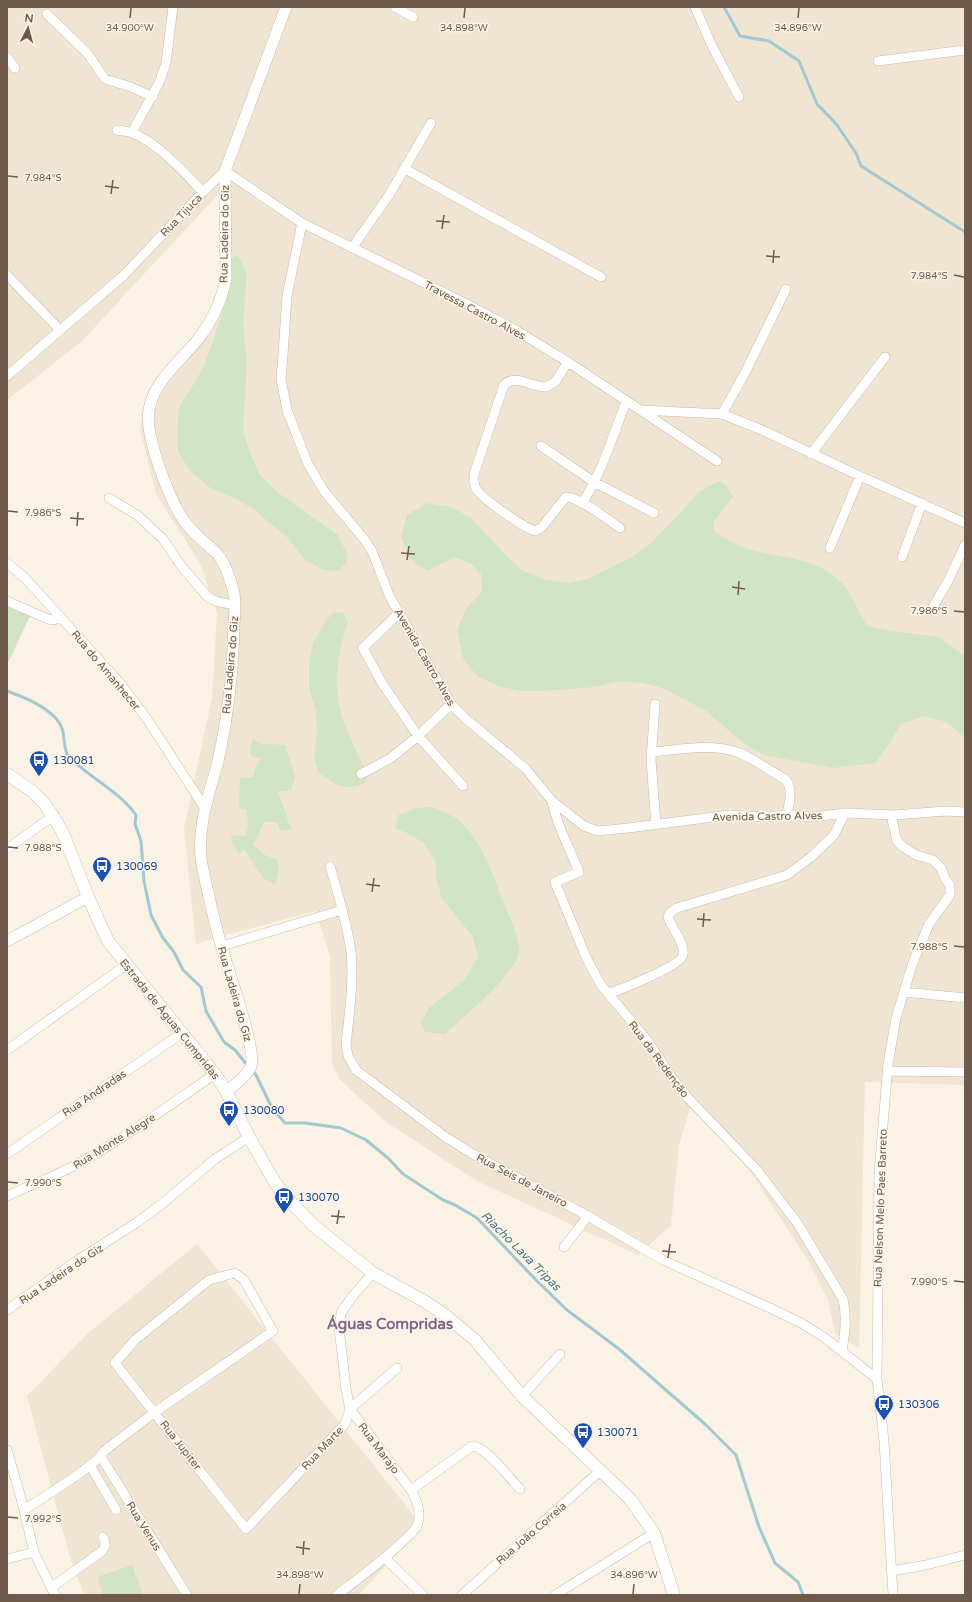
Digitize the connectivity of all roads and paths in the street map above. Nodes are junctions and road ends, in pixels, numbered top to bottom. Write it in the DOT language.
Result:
graph roads {
  1 [pos="174,7"];
  2 [pos="286,7"];
  3 [pos="395,7"];
  4 [pos="696,7"];
  5 [pos="47,14"];
  6 [pos="413,17"];
  7 [pos="965,50"];
  8 [pos="7,57"];
  9 [pos="878,62"];
  10 [pos="15,68"];
  11 [pos="152,97"];
  12 [pos="739,97"];
  13 [pos="431,123"];
  14 [pos="117,130"];
  15 [pos="132,132"];
  16 [pos="405,169"];
  17 [pos="225,171"];
  18 [pos="203,192"];
  19 [pos="302,222"];
  20 [pos="352,248"];
  21 [pos="7,275"];
  22 [pos="601,277"];
  23 [pos="786,289"];
  24 [pos="60,330"];
  25 [pos="885,357"];
  26 [pos="568,362"];
  27 [pos="7,376"];
  28 [pos="626,402"];
  29 [pos="639,410"];
  30 [pos="722,414"];
  31 [pos="541,446"];
  32 [pos="812,454"];
  33 [pos="717,461"];
  34 [pos="860,476"];
  35 [pos="594,482"];
  36 [pos="109,498"];
  37 [pos="582,503"];
  38 [pos="922,503"];
  39 [pos="654,513"];
  40 [pos="965,522"];
  41 [pos="620,528"];
  42 [pos="965,545"];
  43 [pos="830,548"];
  44 [pos="902,557"];
  45 [pos="7,563"];
  46 [pos="7,601"];
  47 [pos="235,605"];
  48 [pos="933,607"];
  49 [pos="399,613"];
  50 [pos="60,616"];
  51 [pos="451,704"];
  52 [pos="655,704"];
  53 [pos="418,736"];
  54 [pos="651,752"];
  55 [pos="7,774"];
  56 [pos="361,774"];
  57 [pos="463,786"];
  58 [pos="552,801"];
  59 [pos="205,808"];
  60 [pos="965,812"];
  61 [pos="845,813"];
  62 [pos="787,815"];
  63 [pos="891,815"];
  64 [pos="53,816"];
  65 [pos="656,824"];
  66 [pos="7,849"];
  67 [pos="330,866"];
  68 [pos="88,897"];
  69 [pos="342,910"];
  70 [pos="7,941"];
  71 [pos="222,946"];
  72 [pos="126,965"];
  73 [pos="904,992"];
  74 [pos="609,994"];
  75 [pos="965,998"];
  76 [pos="182,1032"];
  77 [pos="7,1050"];
  78 [pos="888,1072"];
  79 [pos="965,1072"];
  80 [pos="215,1074"];
  81 [pos="226,1091"];
  82 [pos="249,1137"];
  83 [pos="7,1154"];
  84 [pos="7,1196"];
  85 [pos="588,1216"];
  86 [pos="564,1247"];
  87 [pos="373,1273"];
  88 [pos="7,1310"];
  89 [pos="842,1351"];
  90 [pos="560,1354"];
  91 [pos="397,1368"];
  92 [pos="877,1380"];
  93 [pos="522,1396"];
  94 [pos="350,1409"];
  95 [pos="155,1412"];
  96 [pos="7,1451"];
  97 [pos="101,1457"];
  98 [pos="90,1466"];
  99 [pos="600,1471"];
  100 [pos="520,1489"];
  101 [pos="411,1490"];
  102 [pos="24,1510"];
  103 [pos="116,1510"];
  104 [pos="246,1529"];
  105 [pos="654,1533"];
  106 [pos="103,1537"];
  107 [pos="34,1552"];
  108 [pos="965,1555"];
  109 [pos="385,1558"];
  110 [pos="7,1559"];
  111 [pos="891,1571"];
  112 [pos="53,1591"];
  113 [pos="187,1595"];
  114 [pos="337,1595"];
  115 [pos="422,1595"];
  116 [pos="462,1595"];
  117 [pos="555,1595"];
  118 [pos="674,1595"];
  119 [pos="893,1595"];
  1 -- 11 [label="street"];
  2 -- 17 [label="street, Rua Tijuca"];
  3 -- 6 [label="street"];
  4 -- 12 [label="street"];
  5 -- 11 [label="street"];
  7 -- 9 [label="street"];
  8 -- 10 [label="street"];
  11 -- 15 [label="street"];
  13 -- 16 [label="street"];
  14 -- 15 [label="street"];
  15 -- 18 [label="street"];
  16 -- 20 [label="street"];
  16 -- 22 [label="street"];
  17 -- 18 [label="street, Rua Tijuca"];
  17 -- 19 [label="street, Travessa Castro Alves"];
  17 -- 47 [label="street, Rua Ladeira do Giz"];
  18 -- 24 [label="street, Rua Tijuca"];
  19 -- 20 [label="street, Travessa Castro Alves"];
  19 -- 49 [label="street, Avenida Castro Alves"];
  20 -- 26 [label="street, Travessa Castro Alves"];
  21 -- 24 [label="street"];
  23 -- 30 [label="street"];
  24 -- 27 [label="street, Rua Tijuca"];
  25 -- 32 [label="street"];
  26 -- 28 [label="street, Travessa Castro Alves"];
  26 -- 37 [label="street"];
  28 -- 29 [label="street, Travessa Castro Alves"];
  28 -- 35 [label="street"];
  29 -- 30 [label="street"];
  29 -- 33 [label="street, Travessa Castro Alves"];
  30 -- 32 [label="street"];
  31 -- 35 [label="street"];
  32 -- 34 [label="street"];
  34 -- 38 [label="street"];
  34 -- 43 [label="street"];
  35 -- 37 [label="street"];
  35 -- 39 [label="street"];
  36 -- 47 [label="street"];
  37 -- 41 [label="street"];
  38 -- 40 [label="street"];
  38 -- 44 [label="street"];
  42 -- 48 [label="street"];
  45 -- 50 [label="street, Rua do Amanhecer"];
  46 -- 50 [label="street"];
  47 -- 59 [label="street, Rua Ladeira do Giz"];
  49 -- 51 [label="street, Avenida Castro Alves"];
  49 -- 53 [label="street"];
  50 -- 59 [label="street, Rua do Amanhecer"];
  51 -- 53 [label="street"];
  51 -- 58 [label="street, Avenida Castro Alves"];
  52 -- 54 [label="street"];
  53 -- 56 [label="street"];
  53 -- 57 [label="street"];
  54 -- 62 [label="street"];
  54 -- 65 [label="street"];
  55 -- 64 [label="main road, Estrada de Águas Cumpridas"];
  58 -- 65 [label="street, Avenida Castro Alves"];
  58 -- 74 [label="street, Rua da Redenção"];
  59 -- 71 [label="street, Rua Ladeira do Giz"];
  60 -- 63 [label="street, Avenida Castro Alves"];
  61 -- 62 [label="street, Avenida Castro Alves"];
  61 -- 63 [label="street, Avenida Castro Alves"];
  61 -- 74 [label="street"];
  62 -- 65 [label="street, Avenida Castro Alves"];
  63 -- 73 [label="street, Rua Nelson Melo Paes Barreto"];
  64 -- 66 [label="street"];
  64 -- 68 [label="main road, Estrada de Águas Cumpridas"];
  67 -- 69 [label="street, Rua Seis de Janeiro"];
  68 -- 70 [label="street"];
  68 -- 72 [label="main road, Estrada de Águas Cumpridas"];
  69 -- 71 [label="street"];
  69 -- 85 [label="street, Rua Seis de Janeiro"];
  71 -- 81 [label="street, Rua Ladeira do Giz"];
  72 -- 76 [label="main road, Estrada de Águas Cumpridas"];
  72 -- 77 [label="street"];
  73 -- 75 [label="street"];
  73 -- 78 [label="street, Rua Nelson Melo Paes Barreto"];
  74 -- 89 [label="street, Rua da Redenção"];
  76 -- 80 [label="main road, Estrada de Águas Cumpridas"];
  76 -- 83 [label="street, Rua Andradas"];
  78 -- 79 [label="street"];
  78 -- 92 [label="street, Rua Nelson Melo Paes Barreto"];
  80 -- 81 [label="main road, Estrada de Águas Cumpridas"];
  80 -- 84 [label="street, Rua Monte Alegre"];
  81 -- 82 [label="main road, Estrada de Águas Cumpridas"];
  82 -- 87 [label="main road, Estrada de Águas Cumpridas"];
  82 -- 88 [label="street, Rua Ladeira do Giz"];
  85 -- 86 [label="street"];
  85 -- 89 [label="street, Rua Seis de Janeiro"];
  87 -- 93 [label="main road, Estrada de Águas Cumpridas"];
  87 -- 94 [label="street, Rua Marajo"];
  89 -- 92 [label="street, Rua Seis de Janeiro"];
  90 -- 93 [label="street"];
  91 -- 94 [label="street, Rua Marte"];
  92 -- 111 [label="street, Rua Nelson Melo Paes Barreto"];
  93 -- 99 [label="main road, Estrada de Águas Cumpridas"];
  94 -- 101 [label="street, Rua Marajo"];
  94 -- 104 [label="street, Rua Marte"];
  95 -- 95 [label="street, Rua Jupiter"];
  95 -- 97 [label="street"];
  95 -- 104 [label="street, Rua Jupiter"];
  96 -- 102 [label="street"];
  97 -- 98 [label="street"];
  97 -- 113 [label="street, Rua Venus"];
  98 -- 102 [label="street"];
  98 -- 103 [label="street"];
  99 -- 105 [label="main road, Estrada de Águas Cumpridas"];
  99 -- 116 [label="street, Rua João Correia"];
  100 -- 101 [label="street"];
  101 -- 109 [label="street, Rua Marajo"];
  102 -- 107 [label="street"];
  105 -- 117 [label="street"];
  105 -- 118 [label="main road, Estrada de Águas Cumpridas"];
  106 -- 112 [label="street"];
  107 -- 110 [label="street"];
  107 -- 112 [label="street"];
  108 -- 111 [label="street"];
  109 -- 114 [label="street, Rua Marajo"];
  109 -- 115 [label="street"];
  111 -- 119 [label="street, Rua Nelson Melo Paes Barreto"];
}
